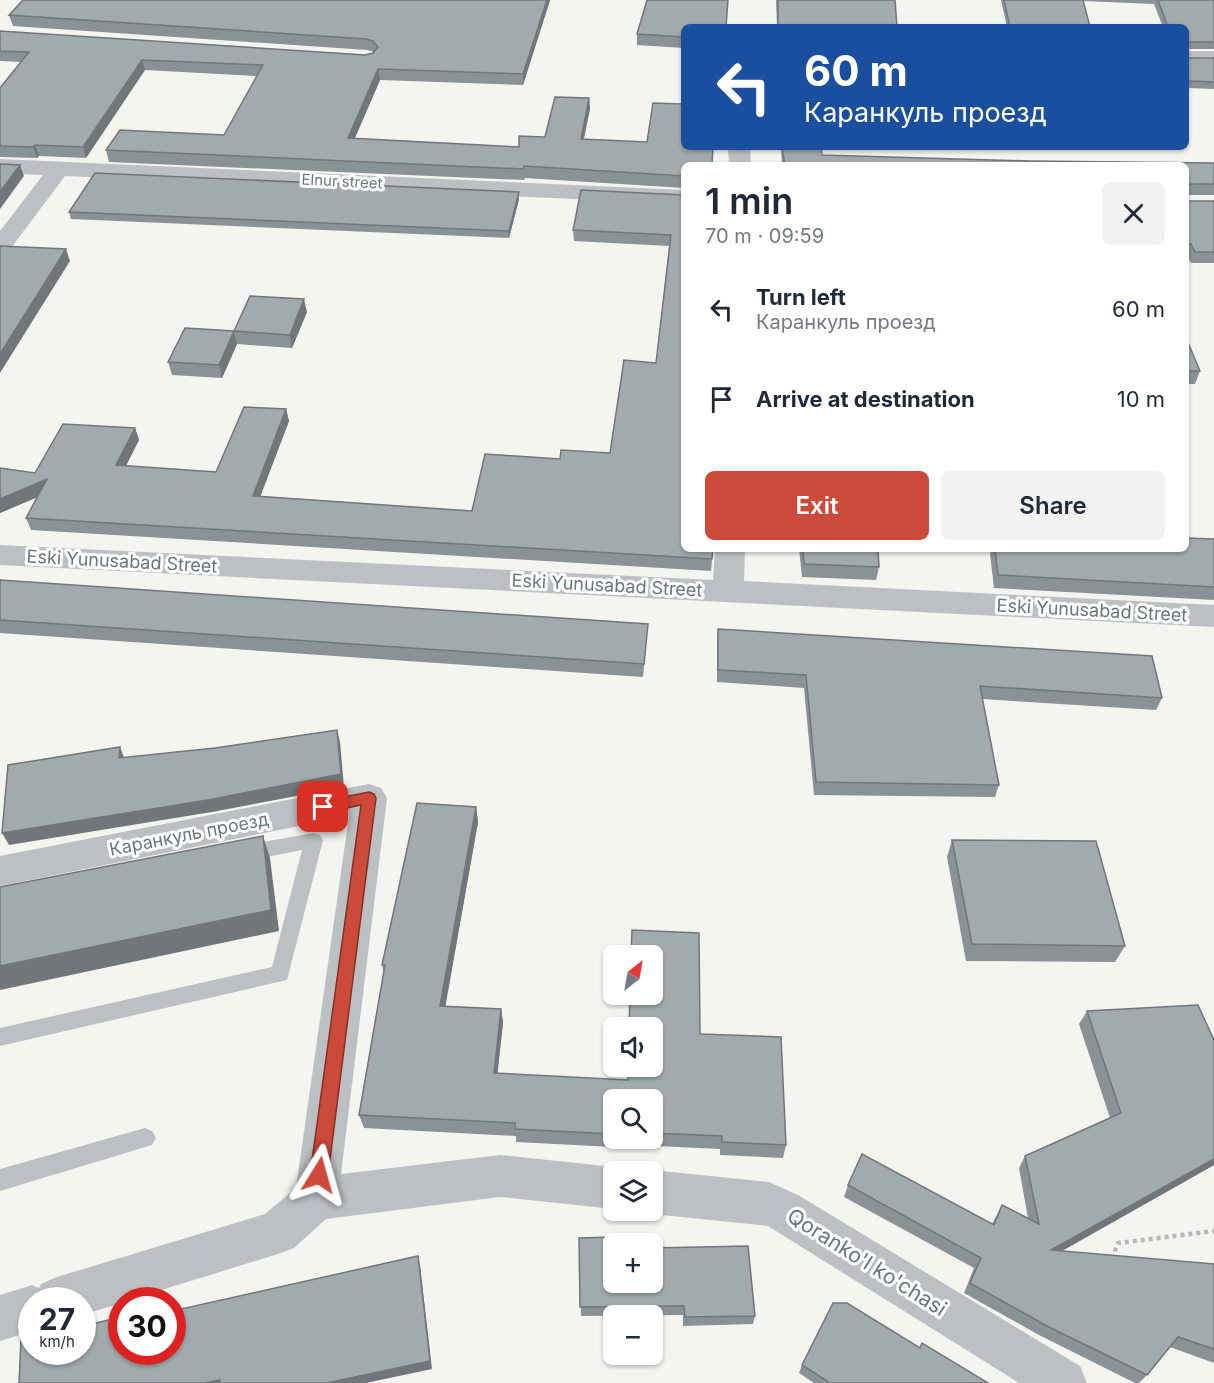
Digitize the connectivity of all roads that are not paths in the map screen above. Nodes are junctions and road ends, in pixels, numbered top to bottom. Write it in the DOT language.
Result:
graph roads {
  1 [pos="1189,57"];
  2 [pos="1214,57"];
  3 [pos="0,166"];
  4 [pos="59,169"];
  5 [pos="681,196"];
  6 [pos="0,247"];
  7 [pos="730,552"];
  8 [pos="0,555"];
  9 [pos="728,591"];
  10 [pos="1214,616"];
  11 [pos="233,856"];
  12 [pos="0,871"];
  13 [pos="0,1037"];
  14 [pos="145,1138"];
  15 [pos="0,1180"];
  16 [pos="603,1187"];
  17 [pos="663,1193"];
  18 [pos="316,1199"];
  19 [pos="96,1288"];
  20 [pos="18,1312"];
  21 [pos="0,1318"];
  22 [pos="1063,1383"];
  1 -- 2 [label="street"];
  3 -- 4 [label="street, Elnur street"];
  4 -- 5 [label="street, Elnur street"];
  4 -- 6 [label="street"];
  7 -- 9 [label="street"];
  8 -- 9 [label="street, Eski Yunusabad Street"];
  9 -- 10 [label="street, Eski Yunusabad Street"];
  11 -- 13 [label="lane"];
  12 -- 18 [label="street, Каранкуль проезд"];
  14 -- 15 [label="lane"];
  16 -- 18 [label="street"];
  17 -- 22 [label="street, Qoranko'l ko'chasi"];
  18 -- 19 [label="street"];
  20 -- 21 [label="street"];
}
